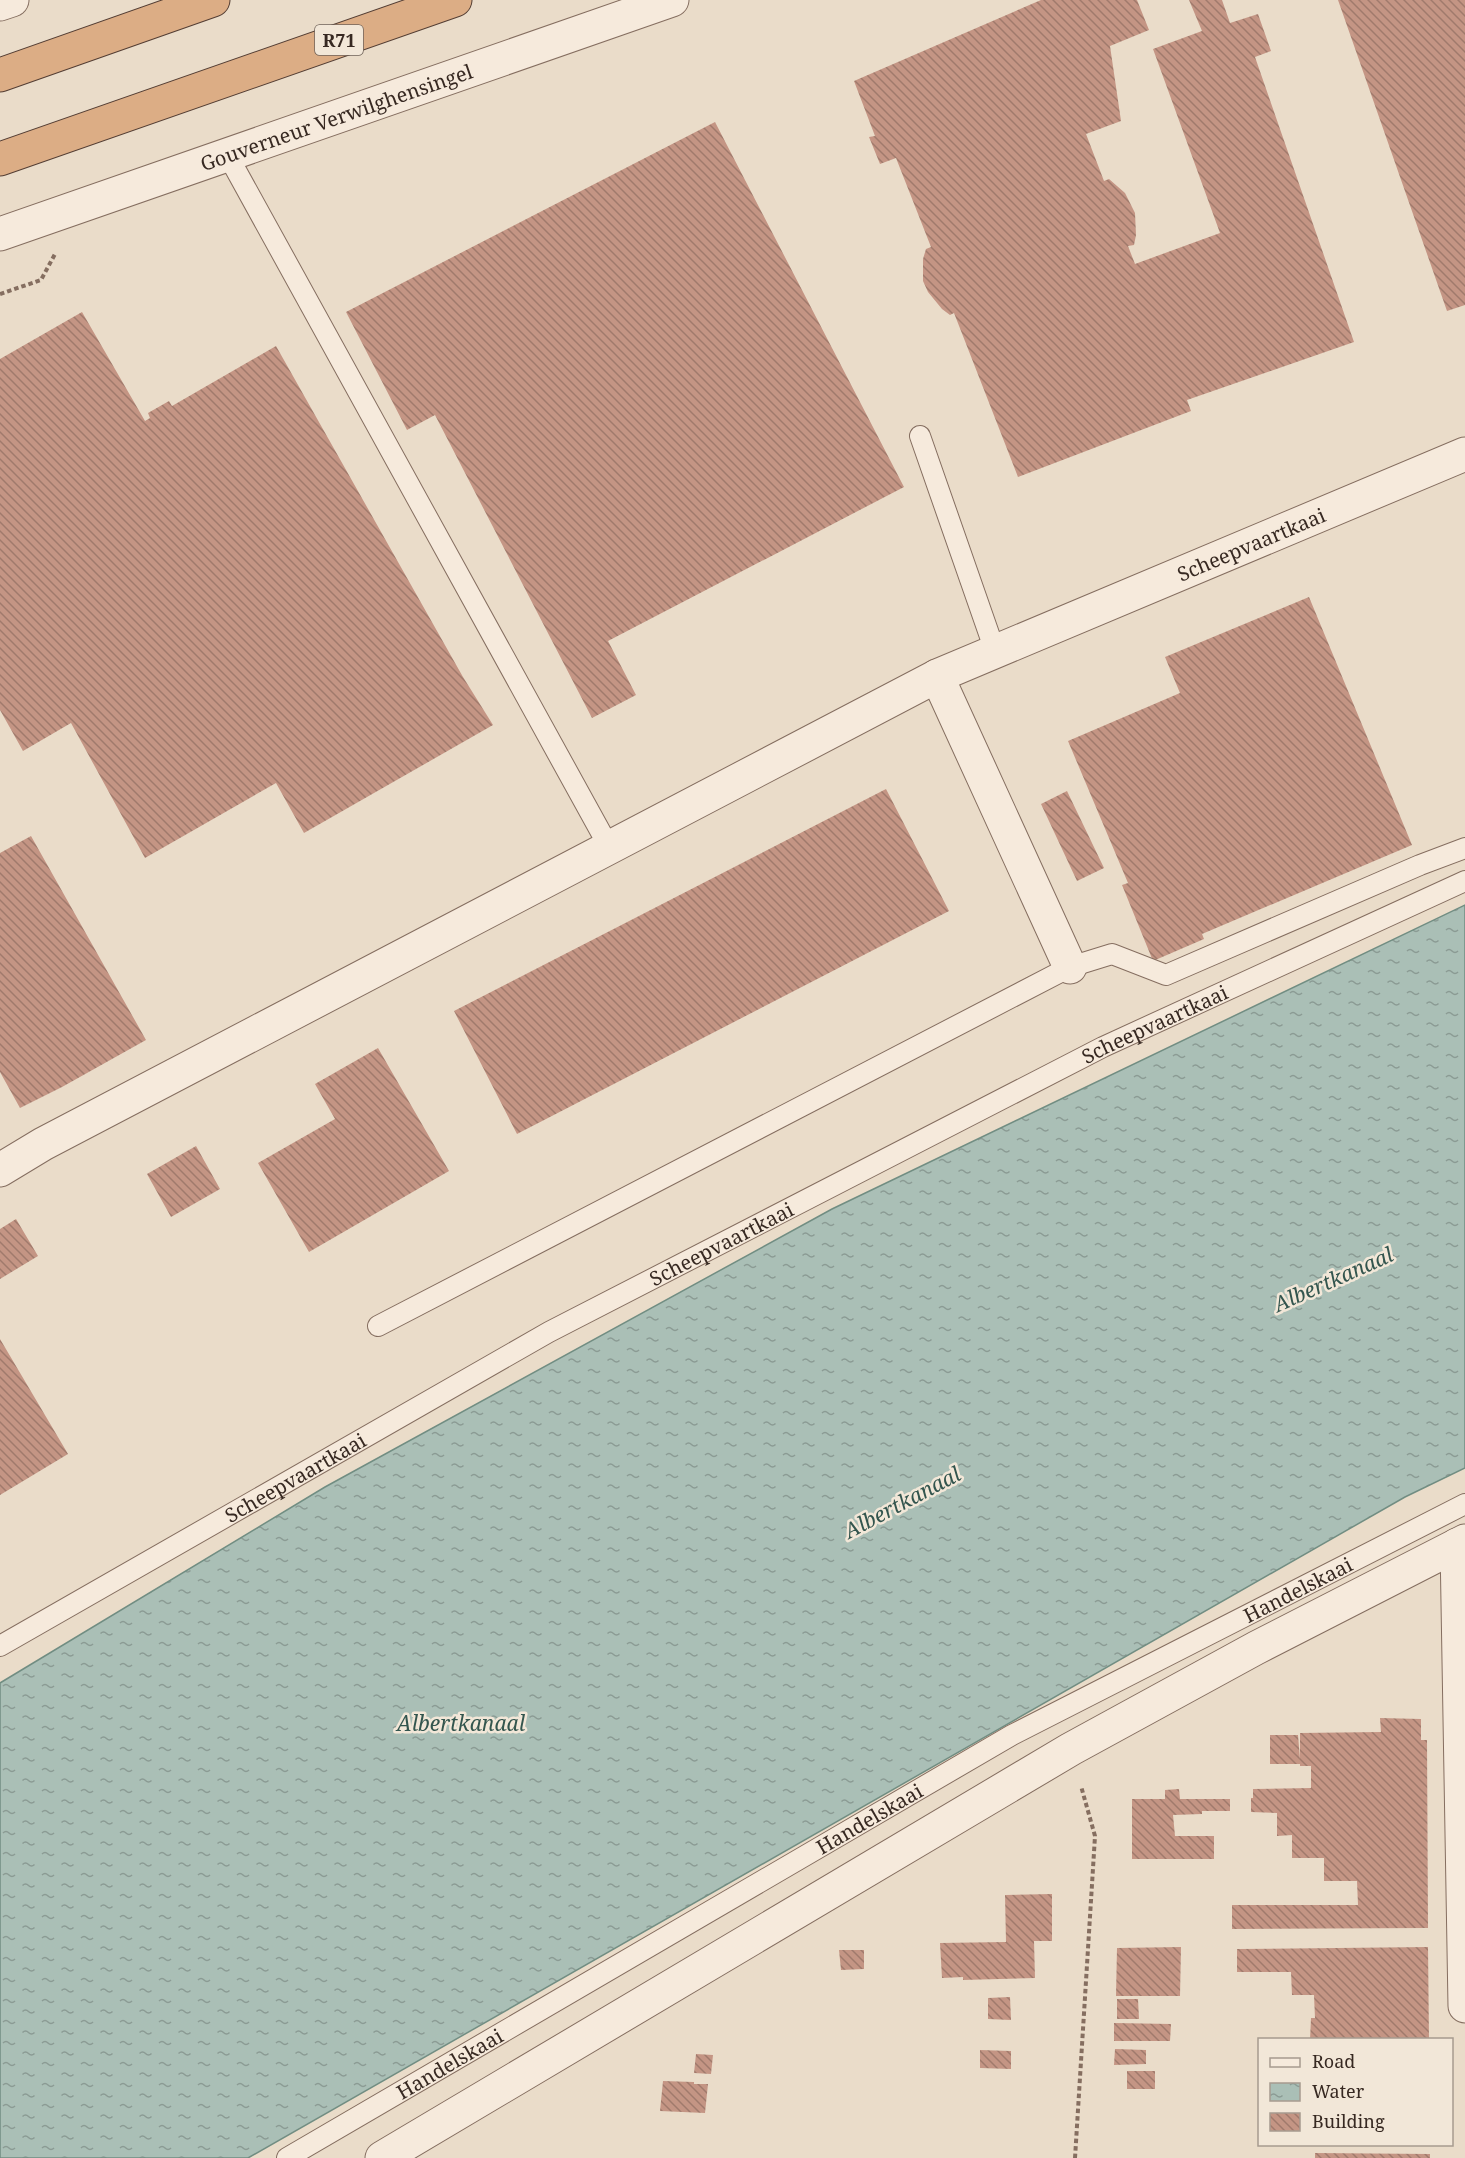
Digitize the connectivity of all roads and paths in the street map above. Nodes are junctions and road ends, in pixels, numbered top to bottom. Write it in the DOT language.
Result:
graph roads {
  1 [pos="12,0"];
  2 [pos="213,0"];
  3 [pos="455,0"];
  4 [pos="672,0"];
  5 [pos="0,4"];
  6 [pos="0,75"];
  7 [pos="227,154"];
  8 [pos="0,159"];
  9 [pos="0,234"];
  10 [pos="920,436"];
  11 [pos="1465,454"];
  12 [pos="995,651"];
  13 [pos="937,676"];
  14 [pos="609,847"];
  15 [pos="1465,848"];
  16 [pos="1465,881"];
  17 [pos="1070,967"];
  18 [pos="0,1170"];
  19 [pos="378,1326"];
  20 [pos="1465,1504"];
  21 [pos="1461,1543"];
  22 [pos="0,1646"];
  23 [pos="1071,1749"];
  24 [pos="1465,2006"];
  25 [pos="287,2158"];
  26 [pos="382,2158"];
  27 [pos="1075,2158"];
  1 -- 5 [label="street"];
  2 -- 6 [label="highway"];
  3 -- 8 [label="highway, R71"];
  4 -- 7 [label="street, Gouverneur Verwilghensingel"];
  7 -- 9 [label="street, Gouverneur Verwilghensingel"];
  7 -- 14 [label="lane"];
  10 -- 12 [label="lane"];
  11 -- 12 [label="street, Scheepvaartkaai"];
  12 -- 13 [label="street, Scheepvaartkaai"];
  13 -- 14 [label="street, Scheepvaartkaai"];
  13 -- 17 [label="street"];
  14 -- 18 [label="street, Scheepvaartkaai"];
  15 -- 17 [label="lane"];
  16 -- 22 [label="lane, Scheepvaartkaai"];
  17 -- 19 [label="lane"];
  20 -- 25 [label="lane, Handelskaai"];
  21 -- 23 [label="street, Handelskaai"];
  21 -- 24 [label="street"];
  23 -- 26 [label="street, Handelskaai"];
  23 -- 27 [label="path"];
}
